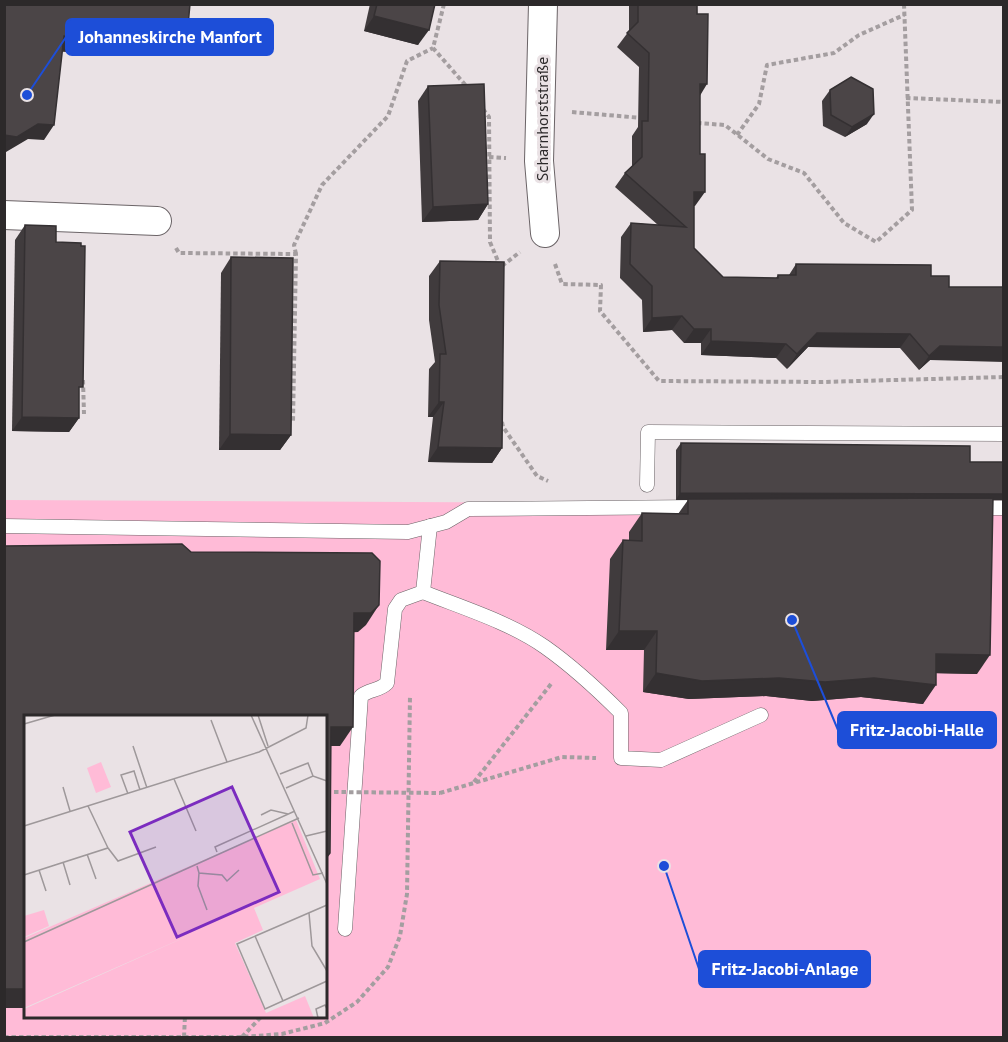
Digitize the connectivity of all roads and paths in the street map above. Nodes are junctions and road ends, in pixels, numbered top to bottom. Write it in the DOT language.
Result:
graph roads {
  1 [pos="444,4"];
  2 [pos="543,4"];
  3 [pos="904,4"];
  4 [pos="904,15"];
  5 [pos="433,48"];
  6 [pos="470,91"];
  7 [pos="906,99"];
  8 [pos="476,100"];
  9 [pos="1004,102"];
  10 [pos="541,109"];
  11 [pos="645,118"];
  12 [pos="691,122"];
  13 [pos="737,135"];
  14 [pos="4,215"];
  15 [pos="157,220"];
  16 [pos="545,233"];
  17 [pos="296,254"];
  18 [pos="1004,377"];
  19 [pos="83,379"];
  20 [pos="84,414"];
  21 [pos="502,416"];
  22 [pos="293,422"];
  23 [pos="1004,434"];
  24 [pos="550,483"];
  25 [pos="647,485"];
  26 [pos="716,507"];
  27 [pos="958,507"];
  28 [pos="1004,508"];
  29 [pos="4,526"];
  30 [pos="430,526"];
  31 [pos="423,592"];
  32 [pos="566,665"];
  33 [pos="410,691"];
  34 [pos="761,715"];
  35 [pos="589,758"];
  36 [pos="473,783"];
  37 [pos="334,792"];
  38 [pos="345,929"];
  39 [pos="185,1018"];
  40 [pos="261,1018"];
  41 [pos="4,1037"];
  42 [pos="184,1037"];
  43 [pos="242,1037"];
  1 -- 5 [label="path"];
  2 -- 10 [label="street, Scharnhorststraße"];
  3 -- 4 [label="path"];
  4 -- 7 [label="path"];
  4 -- 13 [label="path"];
  5 -- 6 [label="path"];
  5 -- 17 [label="path"];
  7 -- 9 [label="path"];
  7 -- 13 [label="path"];
  8 -- 16 [label="path"];
  10 -- 11 [label="path"];
  10 -- 16 [label="street, Scharnhorststraße"];
  12 -- 13 [label="path"];
  14 -- 15 [label="street"];
  15 -- 17 [label="path"];
  16 -- 18 [label="path"];
  17 -- 22 [label="path"];
  19 -- 20 [label="path"];
  21 -- 24 [label="path"];
  23 -- 25 [label="lane"];
  26 -- 30 [label="lane"];
  27 -- 28 [label="lane"];
  29 -- 30 [label="lane"];
  30 -- 31 [label="lane"];
  31 -- 32 [label="lane"];
  31 -- 38 [label="lane"];
  32 -- 34 [label="lane"];
  32 -- 36 [label="path"];
  33 -- 43 [label="path"];
  35 -- 36 [label="path"];
  36 -- 37 [label="path, bridge"];
  39 -- 42 [label="path"];
  40 -- 43 [label="path"];
  41 -- 42 [label="path"];
  42 -- 43 [label="path"];
}
